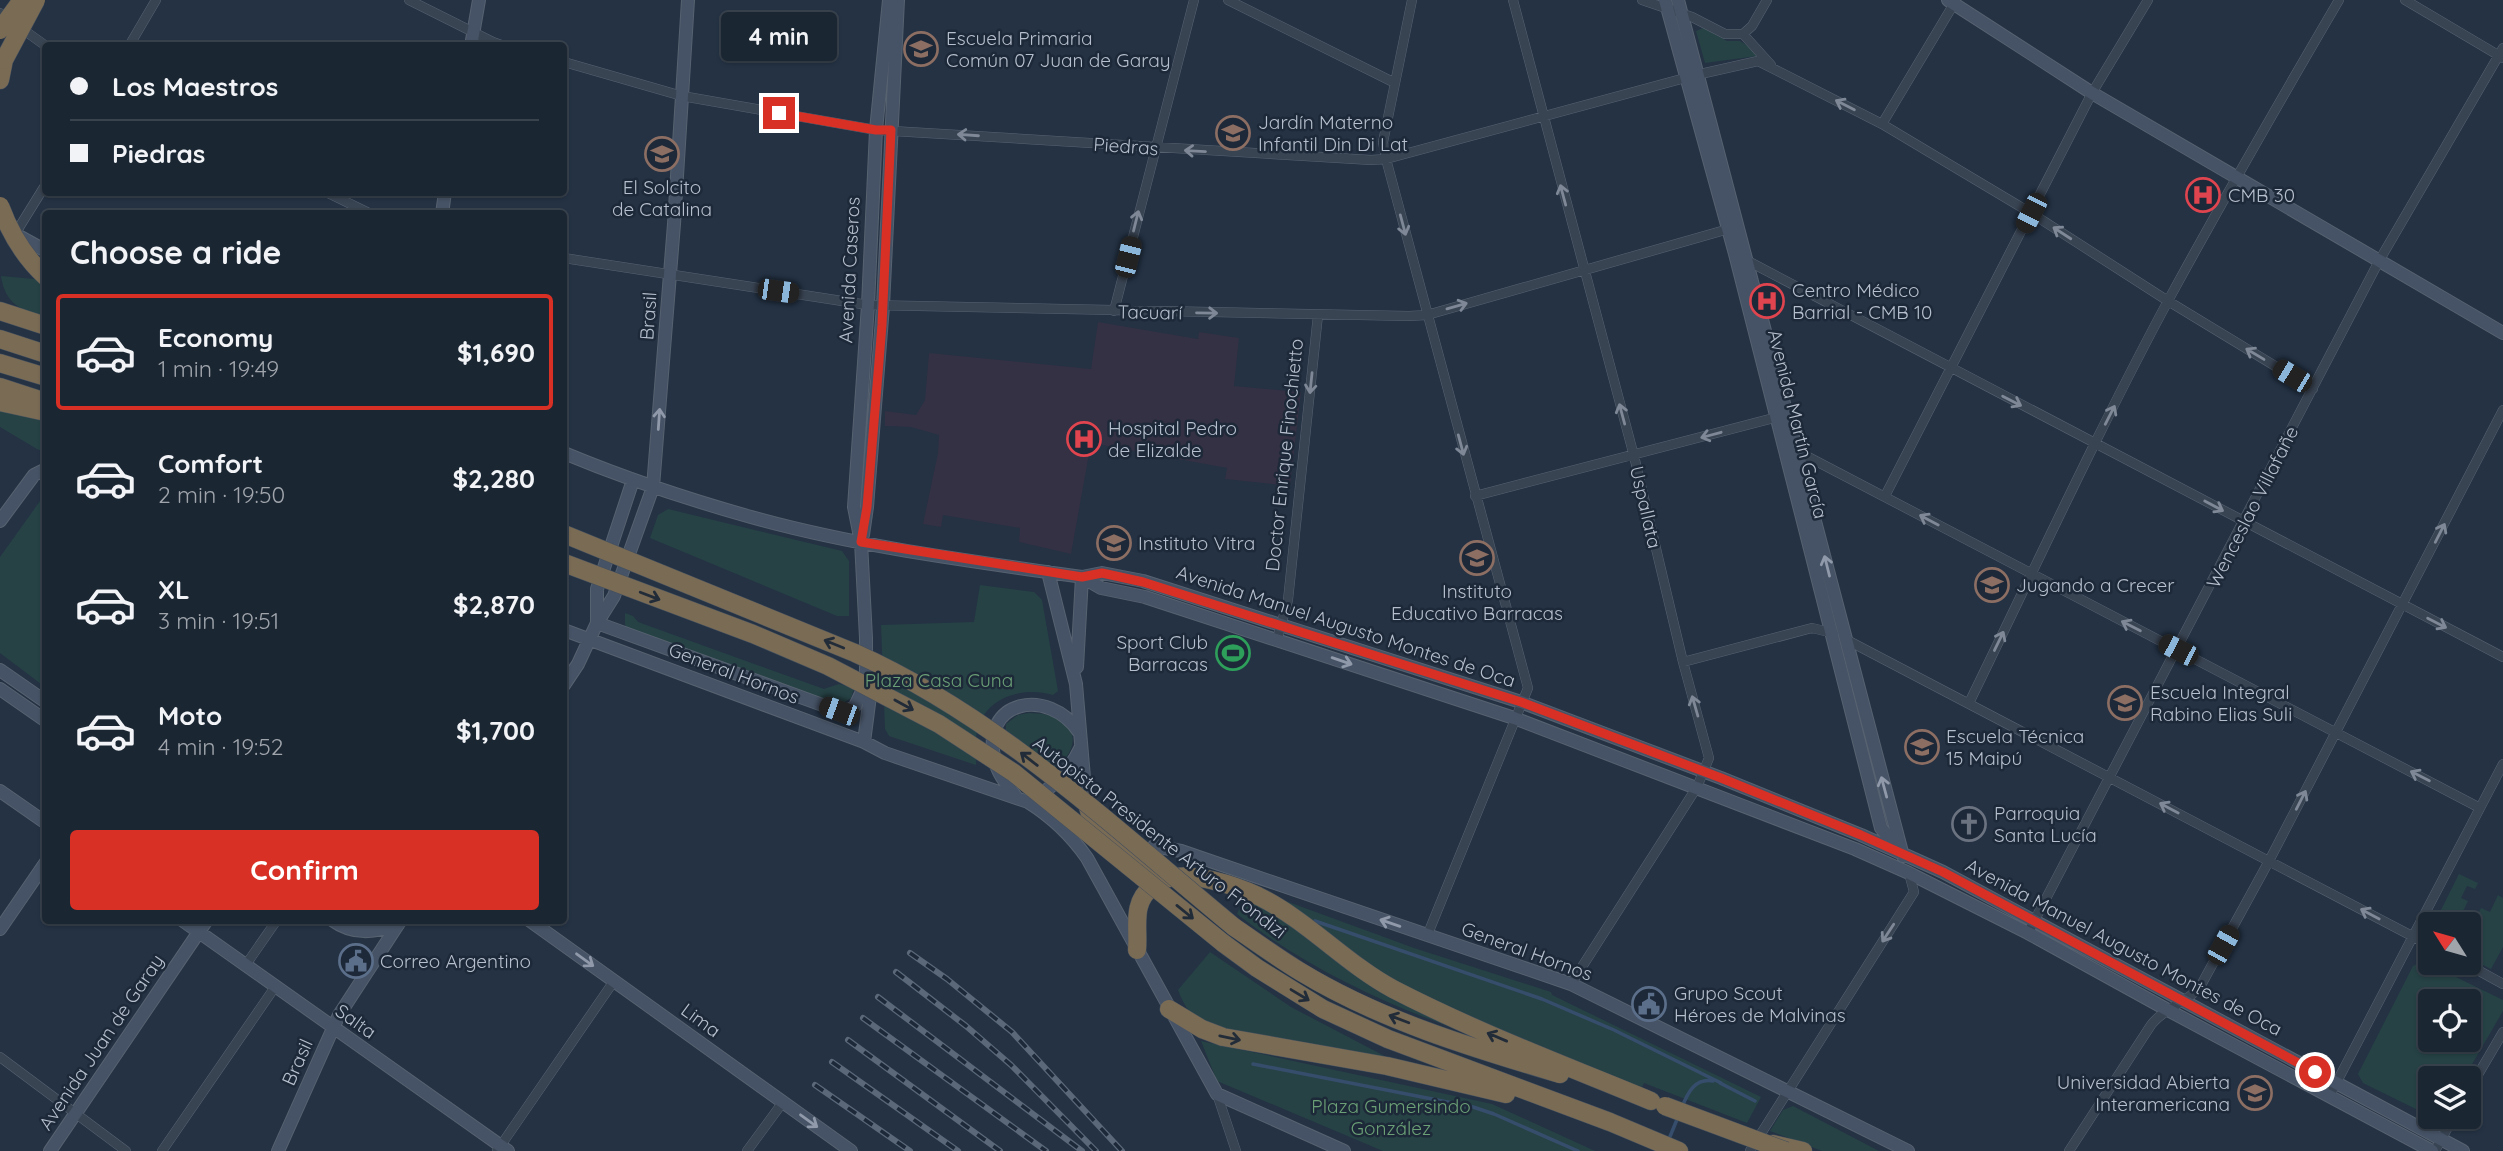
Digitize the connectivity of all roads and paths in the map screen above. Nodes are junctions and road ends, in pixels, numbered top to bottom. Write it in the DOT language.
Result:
graph roads {
  1 [pos="22,0"];
  2 [pos="36,0"];
  3 [pos="156,0"];
  4 [pos="409,0"];
  5 [pos="479,0"];
  6 [pos="688,0"];
  7 [pos="888,0"];
  8 [pos="898,0"];
  9 [pos="1194,0"];
  10 [pos="1228,0"];
  11 [pos="1412,0"];
  12 [pos="1513,0"];
  13 [pos="1642,0"];
  14 [pos="1678,0"];
  15 [pos="1767,0"];
  16 [pos="2148,0"];
  17 [pos="2339,0"];
  18 [pos="2405,0"];
  19 [pos="1953,1"];
  20 [pos="1666,5"];
  21 [pos="0,13"];
  22 [pos="1681,14"];
  23 [pos="0,30"];
  24 [pos="1743,34"];
  25 [pos="472,39"];
  26 [pos="131,42"];
  27 [pos="42,43"];
  28 [pos="2502,54"];
  29 [pos="567,63"];
  30 [pos="2,65"];
  31 [pos="1774,69"];
  32 [pos="1691,76"];
  33 [pos="0,80"];
  34 [pos="1395,83"];
  35 [pos="2092,93"];
  36 [pos="682,96"];
  37 [pos="1543,117"];
  38 [pos="1882,124"];
  39 [pos="876,130"];
  40 [pos="891,130"];
  41 [pos="1154,148"];
  42 [pos="1386,159"];
  43 [pos="2236,178"];
  44 [pos="42,190"];
  45 [pos="334,196"];
  46 [pos="0,206"];
  47 [pos="363,210"];
  48 [pos="2031,213"];
  49 [pos="0,225"];
  50 [pos="1733,228"];
  51 [pos="15,234"];
  52 [pos="42,249"];
  53 [pos="1735,254"];
  54 [pos="567,258"];
  55 [pos="1748,261"];
  56 [pos="2379,261"];
  57 [pos="1583,271"];
  58 [pos="42,273"];
  59 [pos="670,275"];
  60 [pos="2168,301"];
  61 [pos="868,305"];
  62 [pos="883,306"];
  63 [pos="0,311"];
  64 [pos="1114,311"];
  65 [pos="1427,314"];
  66 [pos="1318,316"];
  67 [pos="42,325"];
  68 [pos="2503,332"];
  69 [pos="0,339"];
  70 [pos="42,353"];
  71 [pos="0,363"];
  72 [pos="1951,369"];
  73 [pos="42,376"];
  74 [pos="0,387"];
  75 [pos="2313,389"];
  76 [pos="42,401"];
  77 [pos="7,404"];
  78 [pos="2503,410"];
  79 [pos="42,412"];
  80 [pos="1782,416"];
  81 [pos="2095,444"];
  82 [pos="1791,449"];
  83 [pos="567,454"];
  84 [pos="1634,456"];
  85 [pos="42,470"];
  86 [pos="633,480"];
  87 [pos="653,487"];
  88 [pos="1475,496"];
  89 [pos="1885,496"];
  90 [pos="0,521"];
  91 [pos="2244,522"];
  92 [pos="567,535"];
  93 [pos="861,542"];
  94 [pos="567,564"];
  95 [pos="1048,572"];
  96 [pos="2031,575"];
  97 [pos="1082,577"];
  98 [pos="2403,605"];
  99 [pos="597,623"];
  100 [pos="1282,625"];
  101 [pos="567,631"];
  102 [pos="1830,631"];
  103 [pos="590,639"];
  104 [pos="1845,639"];
  105 [pos="1277,640"];
  106 [pos="2178,650"];
  107 [pos="2503,657"];
  108 [pos="1683,662"];
  109 [pos="0,670"];
  110 [pos="567,680"];
  111 [pos="866,682"];
  112 [pos="1076,684"];
  113 [pos="0,688"];
  114 [pos="42,699"];
  115 [pos="1521,702"];
  116 [pos="1969,703"];
  117 [pos="42,718"];
  118 [pos="1514,718"];
  119 [pos="2335,733"];
  120 [pos="1082,739"];
  121 [pos="863,742"];
  122 [pos="2503,764"];
  123 [pos="1705,772"];
  124 [pos="2111,778"];
  125 [pos="1697,787"];
  126 [pos="0,791"];
  127 [pos="1023,800"];
  128 [pos="1086,801"];
  129 [pos="2480,808"];
  130 [pos="42,820"];
  131 [pos="1154,846"];
  132 [pos="1901,853"];
  133 [pos="2269,861"];
  134 [pos="42,868"];
  135 [pos="1909,873"];
  136 [pos="1173,878"];
  137 [pos="2035,921"];
  138 [pos="187,924"];
  139 [pos="205,924"];
  140 [pos="274,924"];
  141 [pos="339,924"];
  142 [pos="395,924"];
  143 [pos="398,924"];
  144 [pos="535,924"];
  145 [pos="0,929"];
  146 [pos="199,933"];
  147 [pos="2028,933"];
  148 [pos="1427,936"];
  149 [pos="2413,937"];
  150 [pos="2418,940"];
  151 [pos="1137,950"];
  152 [pos="245,966"];
  153 [pos="2482,972"];
  154 [pos="614,981"];
  155 [pos="1571,984"];
  156 [pos="2503,984"];
  157 [pos="275,987"];
  158 [pos="2184,1001"];
  159 [pos="1169,1009"];
  160 [pos="2165,1009"];
  161 [pos="334,1029"];
  162 [pos="2503,1032"];
  163 [pos="0,1057"];
  164 [pos="2481,1070"];
  165 [pos="2337,1083"];
  166 [pos="1788,1091"];
  167 [pos="1217,1094"];
  168 [pos="2330,1096"];
  169 [pos="783,1102"];
  170 [pos="1658,1104"];
  171 [pos="76,1113"];
  172 [pos="1610,1122"];
  173 [pos="2446,1129"];
  174 [pos="1757,1146"];
  175 [pos="2436,1147"];
  176 [pos="502,1149"];
  177 [pos="1339,1150"];
  178 [pos="50,1151"];
  179 [pos="126,1151"];
  180 [pos="162,1151"];
  181 [pos="278,1151"];
  182 [pos="747,1151"];
  183 [pos="850,1151"];
  184 [pos="1236,1151"];
  185 [pos="1679,1151"];
  186 [pos="1786,1151"];
  187 [pos="1803,1151"];
  188 [pos="1908,1151"];
  189 [pos="2069,1151"];
  190 [pos="2463,1151"];
  1 -- 23 [label="highway, bridge"];
  2 -- 30 [label="highway, bridge"];
  3 -- 26 [label="street"];
  4 -- 25 [label="street"];
  5 -- 25 [label="main road"];
  6 -- 36 [label="main road, Brasil"];
  7 -- 39 [label="main road, Avenida Caseros"];
  8 -- 40 [label="main road, Avenida Caseros"];
  9 -- 41 [label="street"];
  10 -- 34 [label="street"];
  11 -- 34 [label="street"];
  12 -- 37 [label="street, Uspallata"];
  13 -- 20 [label="street"];
  14 -- 22 [label="main road, Avenida Martín García"];
  15 -- 24 [label="street"];
  16 -- 35 [label="street"];
  17 -- 43 [label="street"];
  18 -- 28 [label="street"];
  19 -- 35 [label="main road"];
  19 -- 38 [label="street"];
  20 -- 22 [label="street"];
  20 -- 32 [label="main road, Avenida Martín García"];
  21 -- 27 [label="street"];
  22 -- 24 [label="street"];
  22 -- 32 [label="main road, Avenida Martín García"];
  24 -- 31 [label="street"];
  28 -- 56 [label="street, Wenceslao Villafañe"];
  29 -- 36 [label="street, Piedras"];
  30 -- 33 [label="highway"];
  31 -- 32 [label="street, Piedras"];
  38 -- 31 [label="street, one-way"];
  32 -- 37 [label="street, Piedras"];
  32 -- 50 [label="main road, Avenida Martín García"];
  34 -- 42 [label="street"];
  35 -- 43 [label="main road"];
  35 -- 48 [label="street"];
  36 -- 39 [label="street, Piedras"];
  36 -- 59 [label="main road, Brasil"];
  37 -- 42 [label="street, Piedras"];
  57 -- 37 [label="street, Uspallata, one-way"];
  38 -- 48 [label="street"];
  39 -- 40 [label="street, Piedras"];
  39 -- 61 [label="main road, Avenida Caseros"];
  41 -- 40 [label="street, Piedras, one-way"];
  40 -- 62 [label="main road, Avenida Caseros"];
  42 -- 41 [label="street, Piedras, one-way"];
  64 -- 41 [label="street, one-way"];
  42 -- 65 [label="street, one-way"];
  43 -- 56 [label="main road"];
  43 -- 60 [label="street"];
  44 -- 51 [label="street"];
  45 -- 47 [label="street"];
  46 -- 58 [label="highway, bridge"];
  60 -- 48 [label="street, one-way"];
  48 -- 72 [label="street"];
  49 -- 51 [label="main road"];
  50 -- 53 [label="main road, Avenida Martín García"];
  50 -- 55 [label="main road, Avenida Martín García"];
  50 -- 57 [label="street, Tacuarí"];
  51 -- 52 [label="main road"];
  53 -- 55 [label="street"];
  53 -- 80 [label="main road, Avenida Martín García"];
  54 -- 59 [label="street, Tacuarí"];
  55 -- 72 [label="street"];
  55 -- 80 [label="main road, Avenida Martín García"];
  56 -- 68 [label="main road"];
  56 -- 75 [label="street, Wenceslao Villafañe"];
  65 -- 57 [label="street, Tacuarí, one-way"];
  84 -- 57 [label="street, Uspallata, one-way"];
  59 -- 61 [label="street, Tacuarí"];
  87 -- 59 [label="main road, Brasil, one-way"];
  75 -- 60 [label="street, one-way"];
  81 -- 60 [label="street, one-way"];
  61 -- 62 [label="street, Tacuarí"];
  61 -- 93 [label="main road, Avenida Caseros"];
  62 -- 64 [label="street, Tacuarí"];
  62 -- 93 [label="main road, Avenida Caseros"];
  63 -- 67 [label="highway"];
  64 -- 66 [label="street, Tacuarí, one-way"];
  65 -- 66 [label="street, Tacuarí"];
  65 -- 88 [label="street, one-way"];
  66 -- 100 [label="street, Doctor Enrique Finochietto, one-way"];
  69 -- 70 [label="highway"];
  71 -- 73 [label="highway"];
  72 -- 81 [label="street, one-way"];
  72 -- 89 [label="street"];
  74 -- 76 [label="highway"];
  75 -- 91 [label="street, Wenceslao Villafañe"];
  77 -- 79 [label="highway"];
  98 -- 78 [label="street, one-way"];
  80 -- 82 [label="main road, Avenida Martín García"];
  80 -- 84 [label="street, one-way"];
  81 -- 91 [label="street, one-way"];
  81 -- 96 [label="street"];
  82 -- 89 [label="street"];
  82 -- 102 [label="main road, Avenida Martín García"];
  104 -- 82 [label="main road, Avenida Martín García, one-way"];
  83 -- 86 [label="main road, Avenida Manuel Augusto Montes de Oca"];
  84 -- 88 [label="street"];
  84 -- 108 [label="street, Uspallata"];
  85 -- 90 [label="main road"];
  86 -- 87 [label="main road, Avenida Manuel Augusto Montes de Oca"];
  86 -- 99 [label="main road, Brasil"];
  87 -- 93 [label="main road, Avenida Manuel Augusto Montes de Oca"];
  87 -- 99 [label="main road, Brasil"];
  88 -- 115 [label="street"];
  96 -- 89 [label="street, one-way"];
  91 -- 98 [label="street"];
  91 -- 106 [label="street, Wenceslao Villafañe"];
  170 -- 92 [label="highway, Autopista Presidente Arturo Frondizi, one-way, bridge"];
  93 -- 95 [label="main road, Avenida Manuel Augusto Montes de Oca"];
  93 -- 111 [label="main road, Avenida Caseros"];
  94 -- 172 [label="highway, Autopista Presidente Arturo Frondizi, one-way, bridge"];
  95 -- 97 [label="main road, Avenida Manuel Augusto Montes de Oca"];
  95 -- 112 [label="main road"];
  106 -- 96 [label="street, one-way"];
  116 -- 96 [label="street, one-way"];
  97 -- 100 [label="main road, Avenida Manuel Augusto Montes de Oca"];
  97 -- 105 [label="main road, Avenida Manuel Augusto Montes de Oca"];
  97 -- 112 [label="main road"];
  98 -- 107 [label="street, one-way"];
  98 -- 119 [label="street"];
  99 -- 103 [label="main road, Brasil"];
  99 -- 111 [label="main road, General Hornos"];
  100 -- 105 [label="street, Doctor Enrique Finochietto"];
  100 -- 115 [label="main road, Avenida Manuel Augusto Montes de Oca"];
  101 -- 103 [label="main road, General Hornos"];
  102 -- 104 [label="street"];
  102 -- 108 [label="street"];
  102 -- 132 [label="main road, Avenida Martín García"];
  103 -- 110 [label="main road, Brasil"];
  103 -- 121 [label="main road, General Hornos"];
  104 -- 116 [label="street"];
  132 -- 104 [label="main road, Avenida Martín García, one-way"];
  105 -- 118 [label="main road, Avenida Manuel Augusto Montes de Oca, one-way"];
  106 -- 119 [label="street"];
  106 -- 124 [label="street, Wenceslao Villafañe"];
  123 -- 108 [label="street, Uspallata, one-way"];
  109 -- 114 [label="main road"];
  111 -- 121 [label="main road, Avenida Caseros"];
  112 -- 120 [label="main road"];
  113 -- 117 [label="main road"];
  115 -- 118 [label="street"];
  115 -- 123 [label="main road, Avenida Manuel Augusto Montes de Oca"];
  116 -- 124 [label="street"];
  118 -- 125 [label="main road, Avenida Manuel Augusto Montes de Oca"];
  118 -- 148 [label="street"];
  129 -- 119 [label="street, one-way"];
  133 -- 119 [label="street, one-way"];
  120 -- 127 [label="main road"];
  120 -- 127 [label="main road"];
  120 -- 128 [label="main road"];
  121 -- 127 [label="main road, General Hornos"];
  122 -- 129 [label="street"];
  123 -- 125 [label="street"];
  123 -- 132 [label="main road, Avenida Manuel Augusto Montes de Oca"];
  133 -- 124 [label="street, one-way"];
  124 -- 137 [label="street, Wenceslao Villafañe"];
  125 -- 135 [label="main road, Avenida Manuel Augusto Montes de Oca"];
  125 -- 155 [label="street"];
  126 -- 130 [label="main road"];
  127 -- 151 [label="main road, General Hornos"];
  128 -- 136 [label="highway"];
  129 -- 149 [label="street"];
  148 -- 131 [label="main road, General Hornos, one-way"];
  132 -- 135 [label="main road, Avenida Martín García"];
  132 -- 137 [label="main road, Avenida Manuel Augusto Montes de Oca"];
  149 -- 133 [label="street, one-way"];
  133 -- 158 [label="street"];
  134 -- 145 [label="main road"];
  135 -- 147 [label="main road, Avenida Manuel Augusto Montes de Oca"];
  135 -- 166 [label="street, one-way"];
  136 -- 151 [label="highway"];
  170 -- 136 [label="highway, one-way"];
  137 -- 147 [label="street, Wenceslao Villafañe"];
  137 -- 158 [label="main road, Avenida Manuel Augusto Montes de Oca"];
  138 -- 146 [label="main road, Salta"];
  139 -- 146 [label="main road, Avenida Juan de Garay"];
  140 -- 152 [label="street"];
  141 -- 142 [label="main road"];
  143 -- 161 [label="main road, Brasil"];
  144 -- 154 [label="main road, Lima, one-way"];
  146 -- 152 [label="main road, Salta"];
  146 -- 171 [label="main road, Avenida Juan de Garay"];
  147 -- 160 [label="main road, Avenida Manuel Augusto Montes de Oca"];
  148 -- 155 [label="main road, General Hornos"];
  149 -- 150 [label="street"];
  149 -- 165 [label="street"];
  151 -- 159 [label="main road"];
  152 -- 157 [label="main road, Salta"];
  153 -- 156 [label="street"];
  154 -- 169 [label="main road, Lima"];
  154 -- 176 [label="street"];
  155 -- 166 [label="main road, General Hornos"];
  157 -- 161 [label="main road, Salta"];
  157 -- 180 [label="street"];
  158 -- 160 [label="street"];
  158 -- 165 [label="main road, Avenida Manuel Augusto Montes de Oca"];
  159 -- 167 [label="main road"];
  159 -- 172 [label="highway, one-way"];
  160 -- 168 [label="main road, Avenida Manuel Augusto Montes de Oca"];
  160 -- 189 [label="street"];
  161 -- 176 [label="main road, Salta"];
  161 -- 181 [label="main road, Brasil"];
  162 -- 164 [label="street"];
  163 -- 171 [label="street"];
  165 -- 168 [label="street"];
  165 -- 175 [label="main road, Avenida Manuel Augusto Montes de Oca"];
  166 -- 174 [label="street"];
  166 -- 188 [label="main road, General Hornos"];
  167 -- 177 [label="main road"];
  167 -- 184 [label="street"];
  168 -- 175 [label="main road, Avenida Manuel Augusto Montes de Oca"];
  169 -- 182 [label="street"];
  169 -- 183 [label="main road, Lima, one-way"];
  170 -- 174 [label="highway, Autopista Presidente Arturo Frondizi, bridge"];
  171 -- 178 [label="main road, Avenida Juan de Garay"];
  171 -- 179 [label="street"];
  172 -- 185 [label="highway, Autopista Presidente Arturo Frondizi"];
  173 -- 175 [label="street"];
  174 -- 186 [label="highway, Autopista Presidente Arturo Frondizi, bridge"];
  174 -- 187 [label="highway, bridge"];
  175 -- 190 [label="main road, Avenida Manuel Augusto Montes de Oca"];
}
